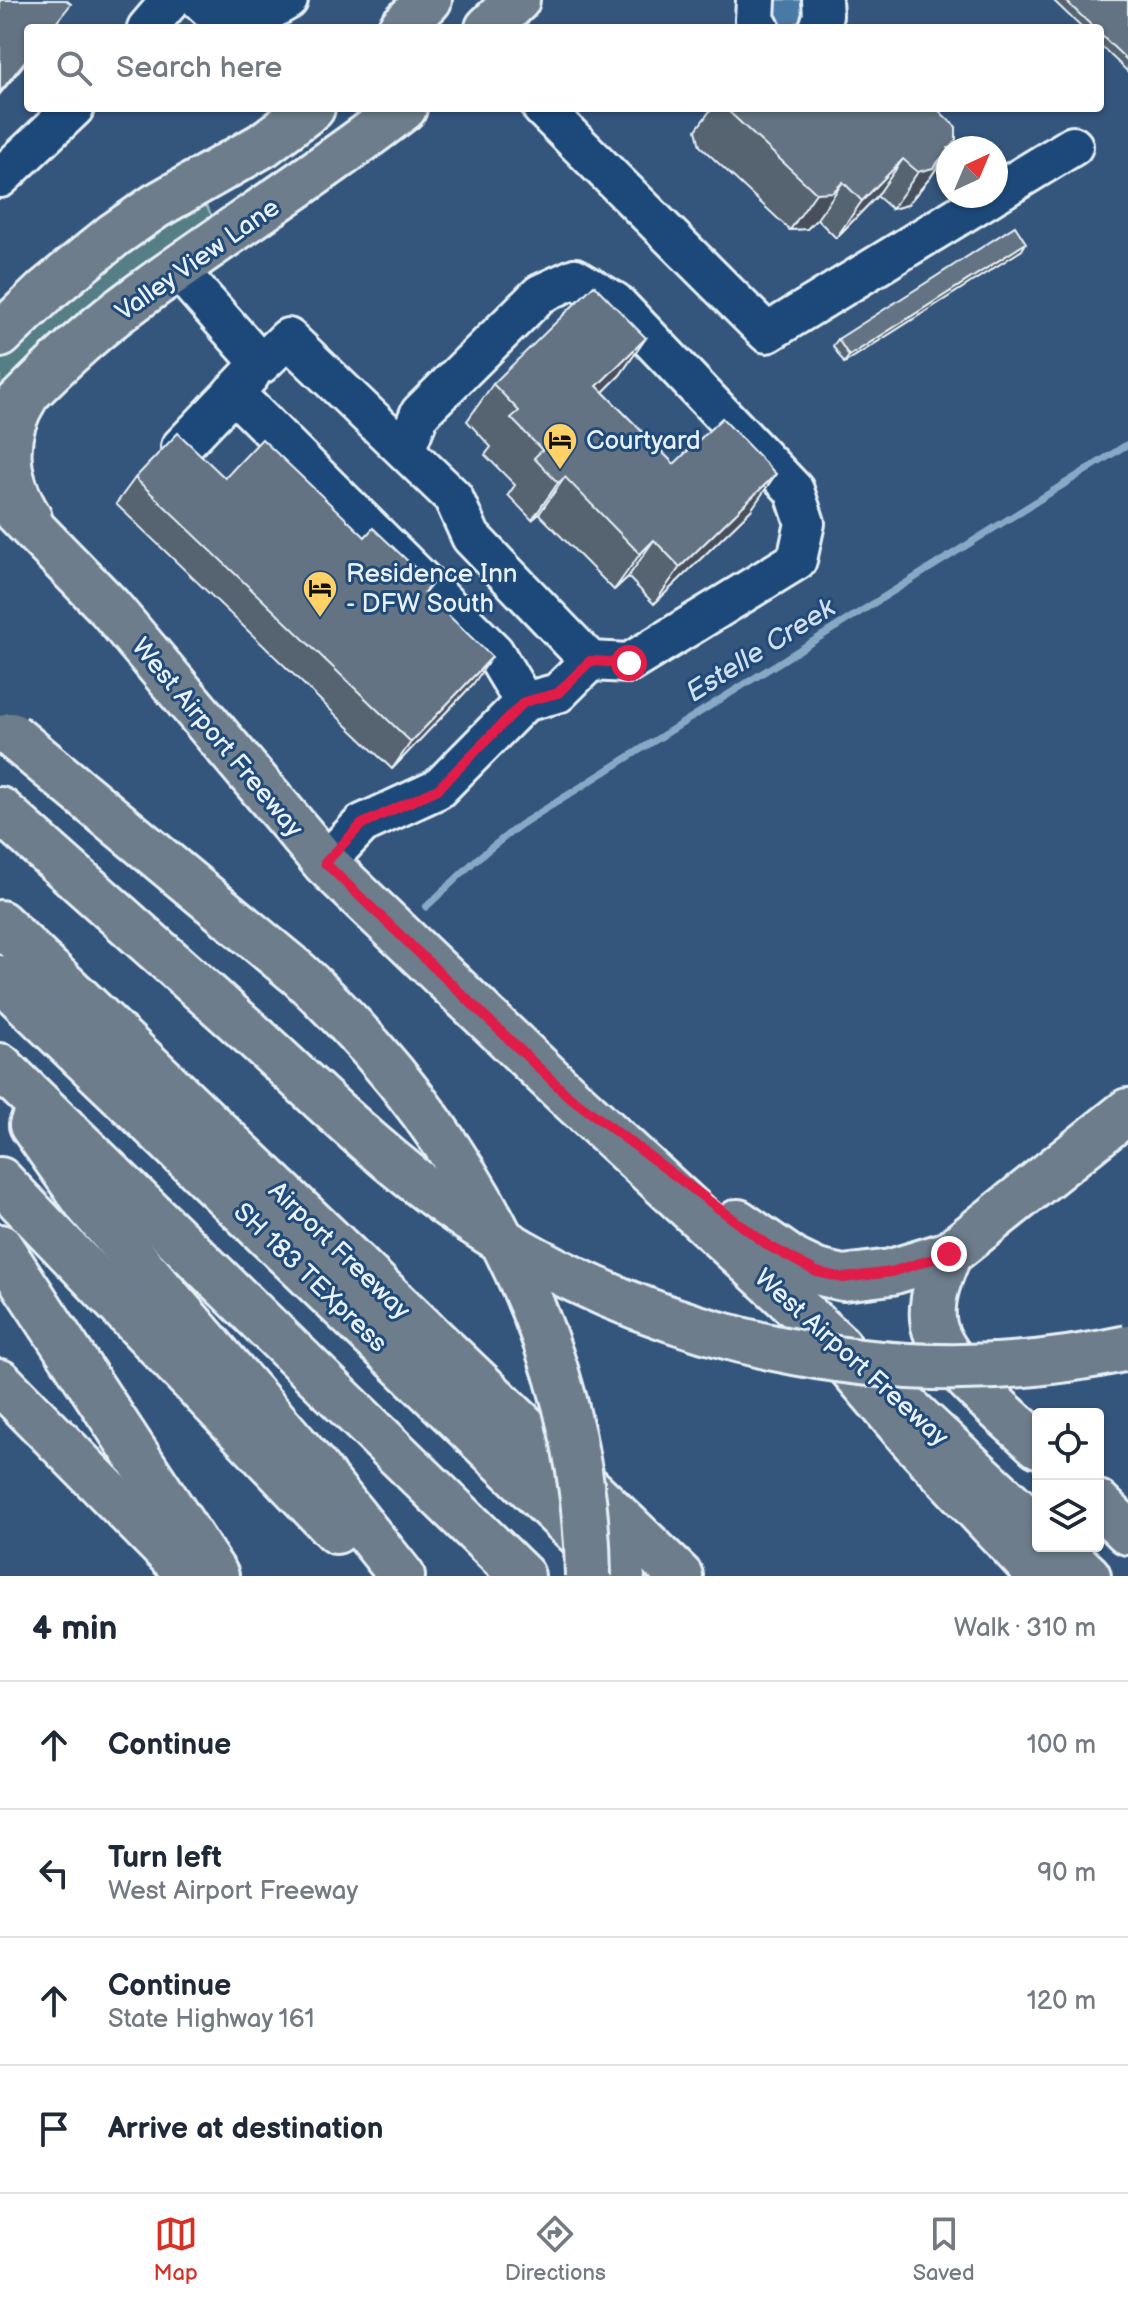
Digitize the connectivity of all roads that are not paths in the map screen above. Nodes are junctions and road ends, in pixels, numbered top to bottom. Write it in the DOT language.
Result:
graph roads {
  1 [pos="171,0"];
  2 [pos="200,0"];
  3 [pos="288,0"];
  4 [pos="429,0"];
  5 [pos="452,0"];
  6 [pos="517,0"];
  7 [pos="756,0"];
  8 [pos="822,0"];
  9 [pos="150,24"];
  10 [pos="405,24"];
  11 [pos="439,24"];
  12 [pos="492,24"];
  13 [pos="758,24"];
  14 [pos="820,24"];
  15 [pos="70,112"];
  16 [pos="307,112"];
  17 [pos="352,112"];
  18 [pos="399,112"];
  19 [pos="546,112"];
  20 [pos="1073,146"];
  21 [pos="0,178"];
  22 [pos="1008,185"];
  23 [pos="971,208"];
  24 [pos="231,234"];
  25 [pos="178,270"];
  26 [pos="44,293"];
  27 [pos="0,319"];
  28 [pos="0,335"];
  29 [pos="261,364"];
  30 [pos="32,389"];
  31 [pos="233,392"];
  32 [pos="0,421"];
  33 [pos="181,447"];
  34 [pos="405,450"];
  35 [pos="0,495"];
  36 [pos="47,542"];
  37 [pos="590,661"];
  38 [pos="524,702"];
  39 [pos="5,730"];
  40 [pos="0,810"];
  41 [pos="325,863"];
  42 [pos="0,923"];
  43 [pos="0,978"];
  44 [pos="0,1010"];
  45 [pos="0,1066"];
  46 [pos="0,1081"];
  47 [pos="566,1094"];
  48 [pos="1128,1111"];
  49 [pos="0,1180"];
  50 [pos="0,1247"];
  51 [pos="949,1254"];
  52 [pos="812,1322"];
  53 [pos="1128,1348"];
  54 [pos="0,1382"];
  55 [pos="1032,1439"];
  56 [pos="1104,1509"];
  57 [pos="1032,1524"];
  58 [pos="1128,1532"];
  59 [pos="1062,1552"];
  60 [pos="191,1576"];
  61 [pos="216,1576"];
  62 [pos="385,1576"];
  63 [pos="402,1576"];
  64 [pos="522,1576"];
  65 [pos="581,1576"];
  66 [pos="588,1576"];
  67 [pos="622,1576"];
  68 [pos="680,1576"];
  69 [pos="1040,1576"];
  70 [pos="1088,1576"];
  1 -- 9 [label="lane"];
  2 -- 3 [label="lane"];
  4 -- 10 [label="main road"];
  5 -- 11 [label="main road"];
  6 -- 12 [label="main road"];
  7 -- 13 [label="lane"];
  8 -- 14 [label="lane"];
  15 -- 21 [label="lane"];
  16 -- 26 [label="main road"];
  17 -- 24 [label="main road"];
  18 -- 24 [label="main road, Valley View Lane"];
  19 -- 23 [label="lane"];
  20 -- 22 [label="lane"];
  24 -- 25 [label="main road, Valley View Lane"];
  25 -- 29 [label="lane"];
  25 -- 30 [label="main road, Valley View Lane"];
  26 -- 27 [label="main road"];
  26 -- 28 [label="main road"];
  29 -- 31 [label="lane"];
  29 -- 34 [label="lane"];
  30 -- 32 [label="main road, Valley View Lane"];
  30 -- 36 [label="main road"];
  31 -- 33 [label="lane"];
  31 -- 38 [label="lane"];
  34 -- 37 [label="lane"];
  34 -- 37 [label="lane"];
  35 -- 36 [label="main road, West Airport Freeway"];
  36 -- 41 [label="main road, West Airport Freeway"];
  37 -- 38 [label="lane"];
  38 -- 41 [label="lane"];
  39 -- 66 [label="main road, bridge"];
  40 -- 53 [label="main road, bridge"];
  41 -- 47 [label="main road, West Airport Freeway"];
  42 -- 68 [label="main road, Airport Freeway"];
  43 -- 67 [label="main road, SH 183 TEXpress"];
  44 -- 65 [label="main road, SH 183 TEXpress"];
  45 -- 64 [label="main road"];
  46 -- 63 [label="main road"];
  47 -- 51 [label="main road"];
  47 -- 52 [label="main road, West Airport Freeway"];
  48 -- 51 [label="main road"];
  49 -- 62 [label="main road"];
  50 -- 61 [label="main road"];
  51 -- 55 [label="main road"];
  52 -- 57 [label="main road, West Airport Freeway"];
  52 -- 69 [label="main road"];
  54 -- 60 [label="main road"];
  56 -- 58 [label="main road"];
  59 -- 70 [label="main road"];
}
